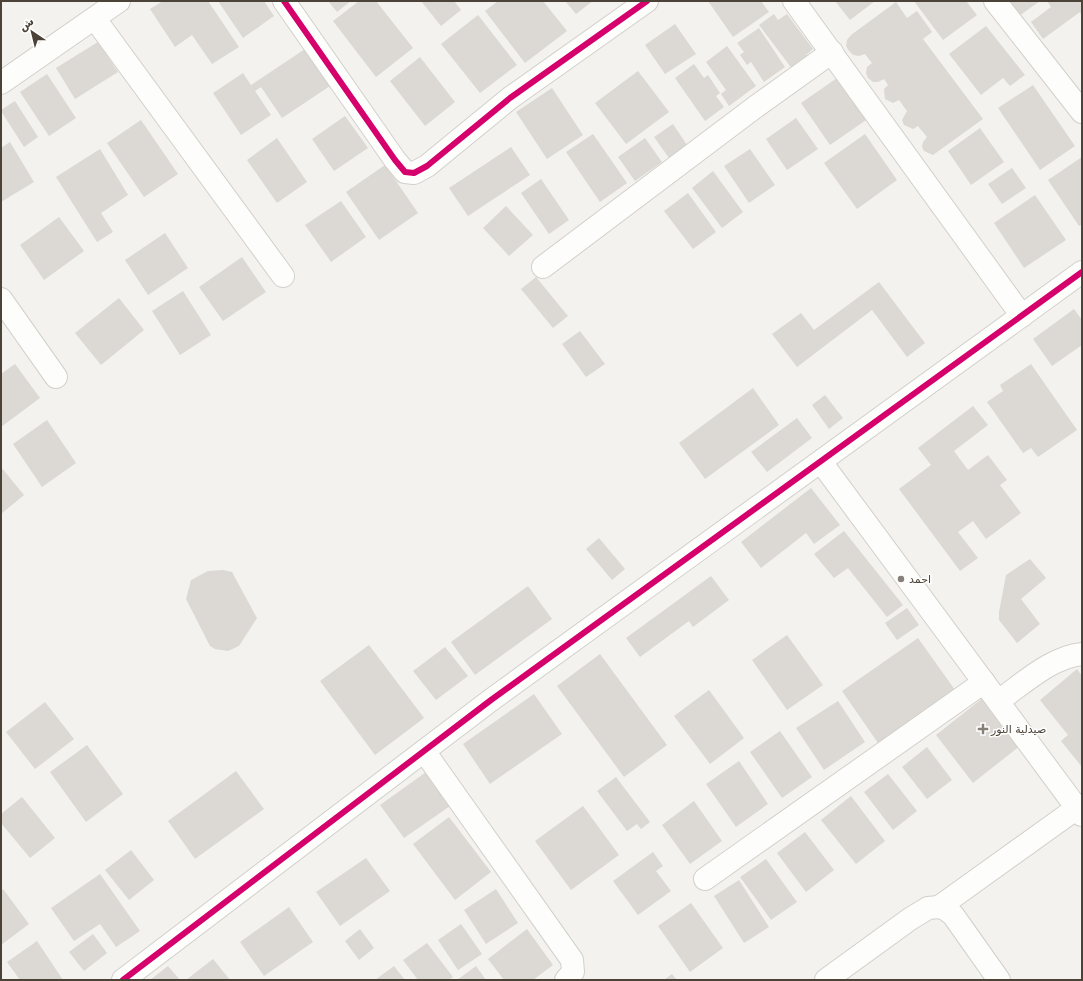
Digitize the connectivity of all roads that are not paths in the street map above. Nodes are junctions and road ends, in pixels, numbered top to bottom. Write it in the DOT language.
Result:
graph roads {
  1 [pos="119,1"];
  2 [pos="284,1"];
  3 [pos="647,1"];
  4 [pos="794,1"];
  5 [pos="995,1"];
  6 [pos="94,19"];
  7 [pos="832,52"];
  8 [pos="1,83"];
  9 [pos="1082,112"];
  10 [pos="542,267"];
  11 [pos="1082,272"];
  12 [pos="283,276"];
  13 [pos="1,299"];
  14 [pos="1022,316"];
  15 [pos="56,377"];
  16 [pos="821,462"];
  17 [pos="1082,654"];
  18 [pos="984,682"];
  19 [pos="998,701"];
  20 [pos="424,751"];
  21 [pos="1079,812"];
  22 [pos="705,879"];
  23 [pos="939,907"];
  24 [pos="123,980"];
  25 [pos="566,980"];
  26 [pos="826,980"];
  27 [pos="999,980"];
  1 -- 6 [label="street"];
  2 -- 3 [label="street"];
  4 -- 7 [label="street"];
  5 -- 9 [label="street"];
  6 -- 8 [label="street"];
  6 -- 12 [label="street"];
  7 -- 10 [label="street"];
  7 -- 14 [label="street"];
  11 -- 14 [label="street"];
  13 -- 15 [label="street"];
  14 -- 16 [label="street"];
  16 -- 18 [label="street"];
  16 -- 20 [label="street"];
  17 -- 19 [label="street"];
  18 -- 19 [label="street"];
  18 -- 22 [label="street"];
  19 -- 21 [label="street"];
  20 -- 24 [label="street"];
  20 -- 25 [label="street"];
  21 -- 23 [label="street"];
  23 -- 26 [label="street"];
  23 -- 27 [label="street"];
}
